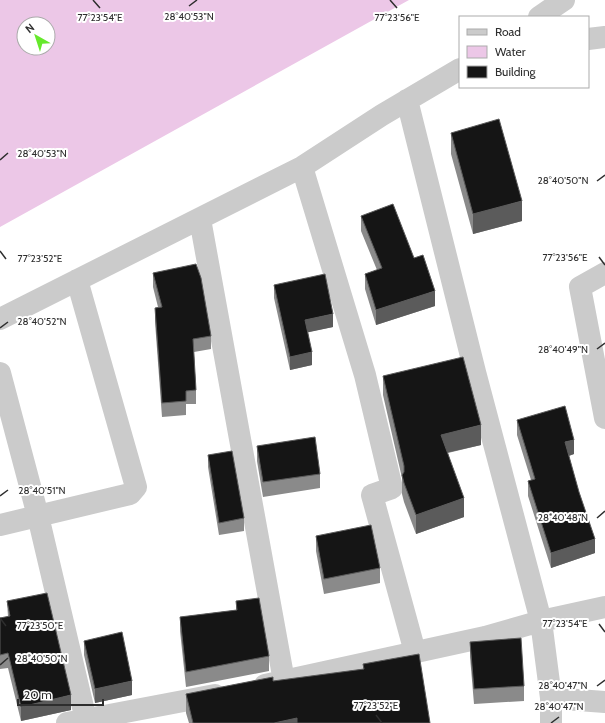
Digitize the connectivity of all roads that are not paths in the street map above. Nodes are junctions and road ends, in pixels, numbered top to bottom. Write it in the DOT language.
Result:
graph roads {
  1 [pos="564,0"];
  2 [pos="540,16"];
  3 [pos="605,37"];
  4 [pos="589,39"];
  5 [pos="459,70"];
  6 [pos="407,100"];
  7 [pos="302,167"];
  8 [pos="200,219"];
  9 [pos="605,272"];
  10 [pos="77,280"];
  11 [pos="0,319"];
  12 [pos="0,373"];
  13 [pos="605,418"];
  14 [pos="38,516"];
  15 [pos="0,525"];
  16 [pos="605,607"];
  17 [pos="542,622"];
  18 [pos="415,652"];
  19 [pos="284,681"];
  20 [pos="551,698"];
  21 [pos="605,702"];
  22 [pos="130,717"];
  23 [pos="77,722"];
  24 [pos="550,723"];
  1 -- 2 [label="street"];
  3 -- 4 [label="street"];
  5 -- 6 [label="street"];
  6 -- 7 [label="street"];
  6 -- 17 [label="street"];
  7 -- 8 [label="street"];
  7 -- 18 [label="street"];
  8 -- 10 [label="street"];
  8 -- 19 [label="street"];
  9 -- 13 [label="street"];
  10 -- 11 [label="street"];
  10 -- 14 [label="street"];
  12 -- 14 [label="street"];
  14 -- 15 [label="street"];
  14 -- 23 [label="street"];
  16 -- 17 [label="street"];
  17 -- 18 [label="street"];
  17 -- 20 [label="street"];
  18 -- 19 [label="street"];
  19 -- 22 [label="street"];
  20 -- 21 [label="street"];
  20 -- 24 [label="street"];
  22 -- 23 [label="street"];
}
